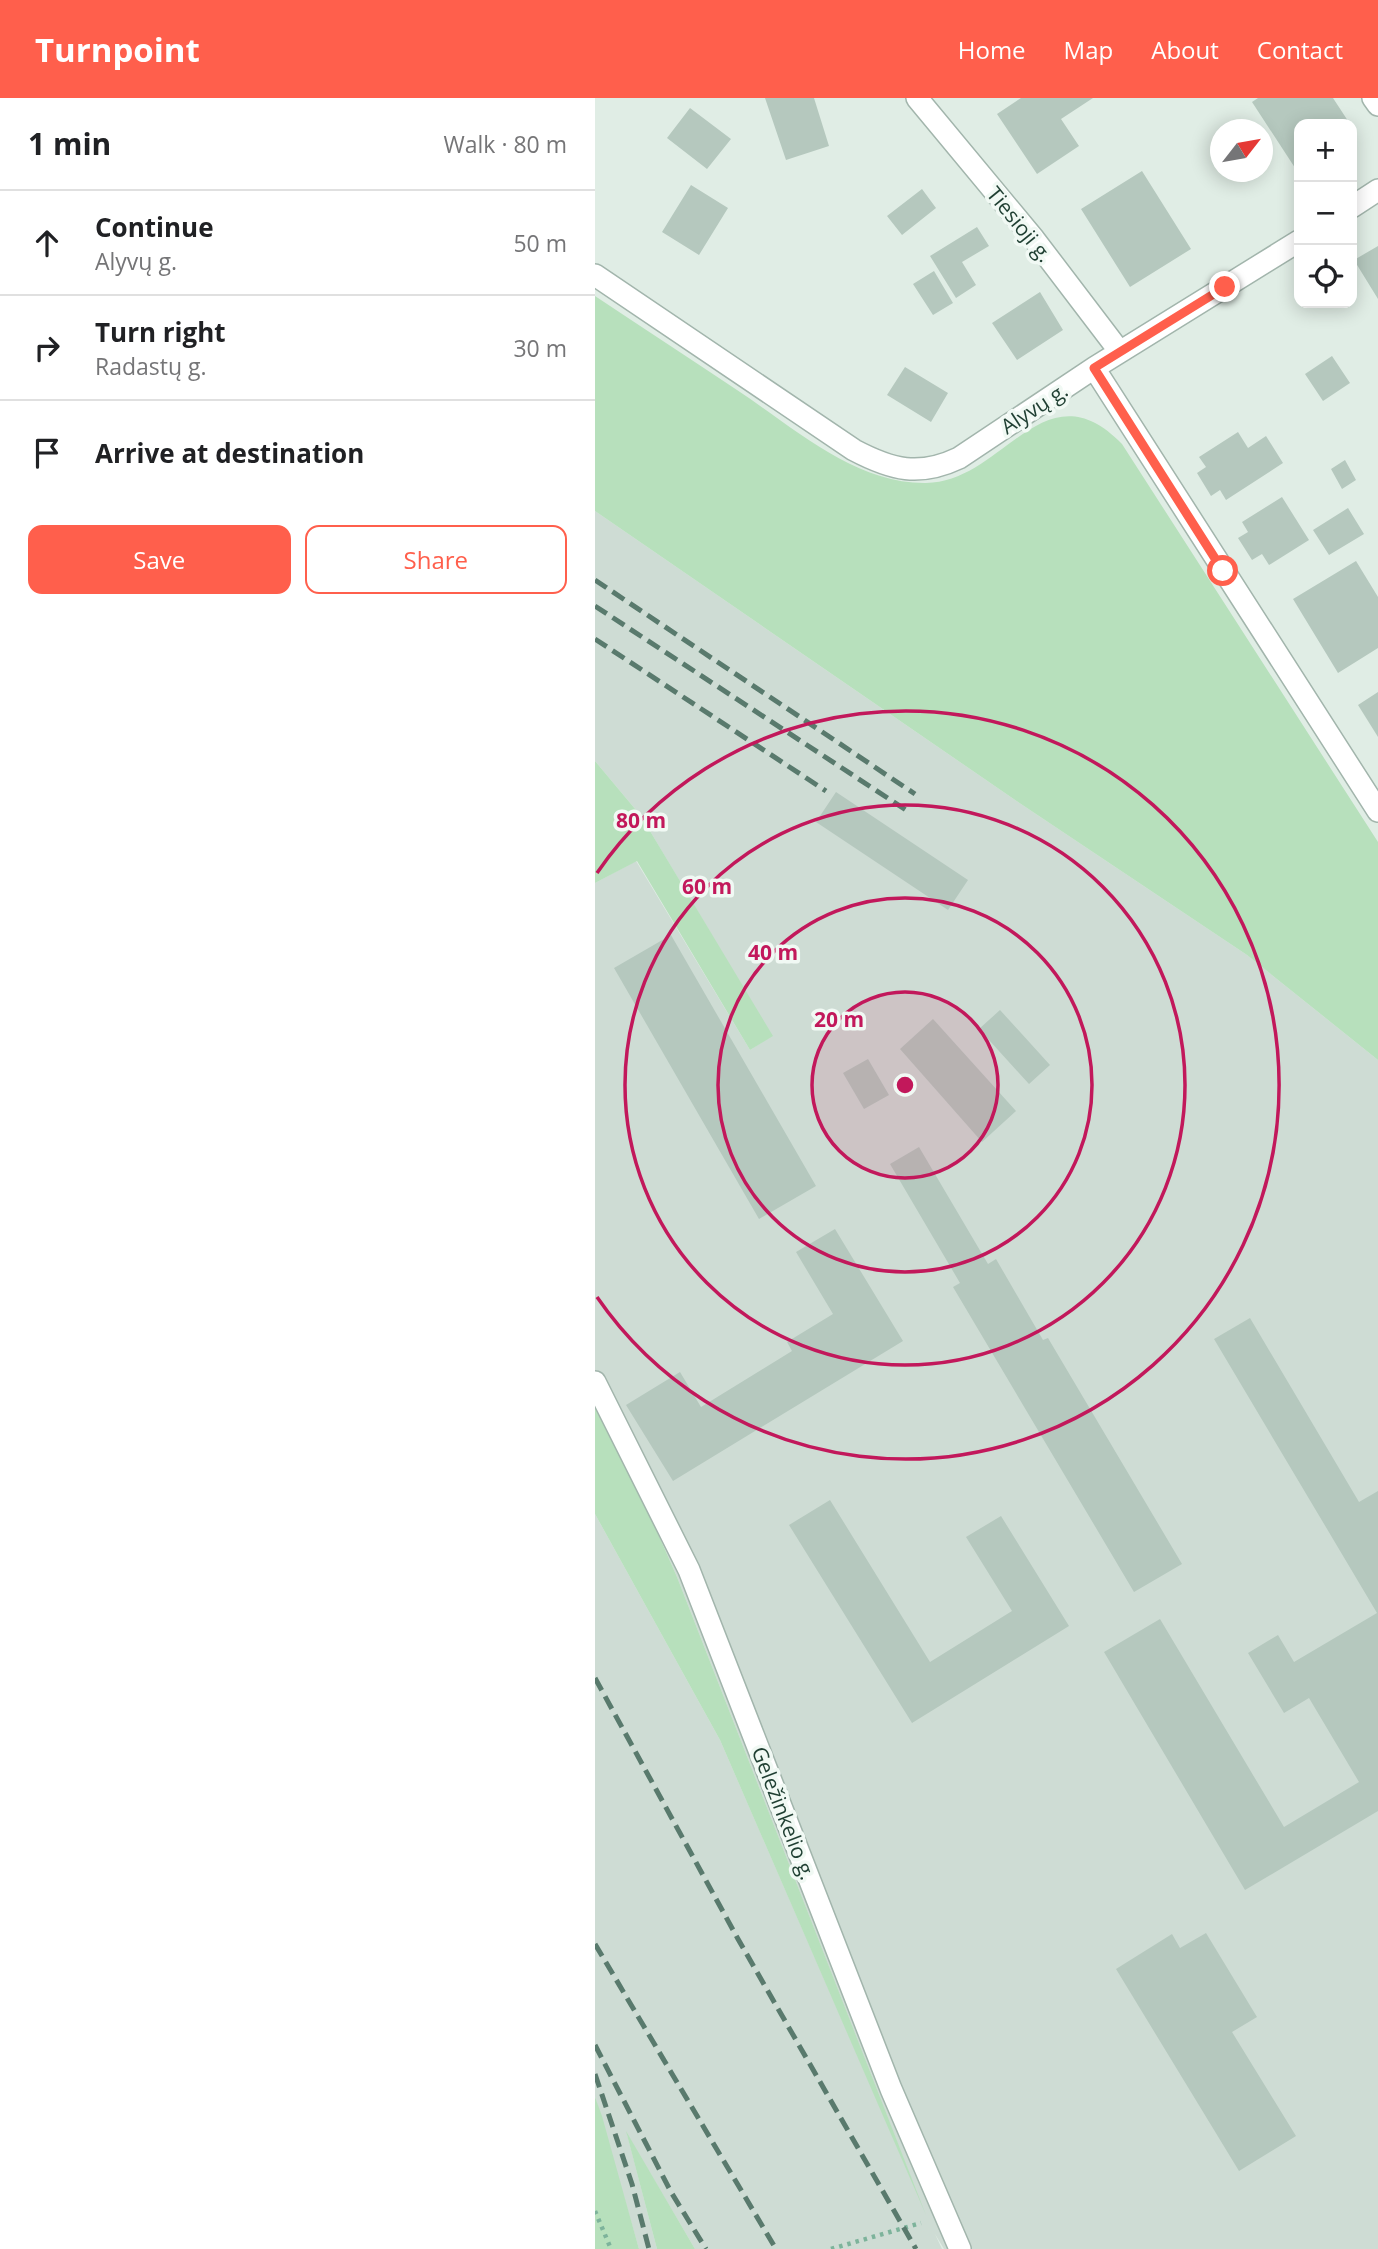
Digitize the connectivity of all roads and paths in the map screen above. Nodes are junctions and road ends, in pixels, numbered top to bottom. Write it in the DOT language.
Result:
graph roads {
  1 [pos="916,98"];
  2 [pos="1373,98"];
  3 [pos="1378,105"];
  4 [pos="1378,190"];
  5 [pos="1357,204"];
  6 [pos="1294,243"];
  7 [pos="595,275"];
  8 [pos="1120,352"];
  9 [pos="1094,368"];
  10 [pos="1378,811"];
  11 [pos="595,1382"];
  12 [pos="595,2211"];
  13 [pos="944,2215"];
  14 [pos="611,2249"];
  15 [pos="831,2249"];
  16 [pos="960,2249"];
  1 -- 8 [label="street, Tiesioji g."];
  2 -- 3 [label="street"];
  4 -- 5 [label="street"];
  6 -- 8 [label="street, Alyvų g."];
  7 -- 9 [label="street, Alyvų g."];
  8 -- 9 [label="street, Alyvų g."];
  9 -- 10 [label="street"];
  11 -- 13 [label="street, Geležinkelio g."];
  12 -- 14 [label="path"];
  13 -- 15 [label="path"];
  13 -- 16 [label="street, Geležinkelio g."];
}
